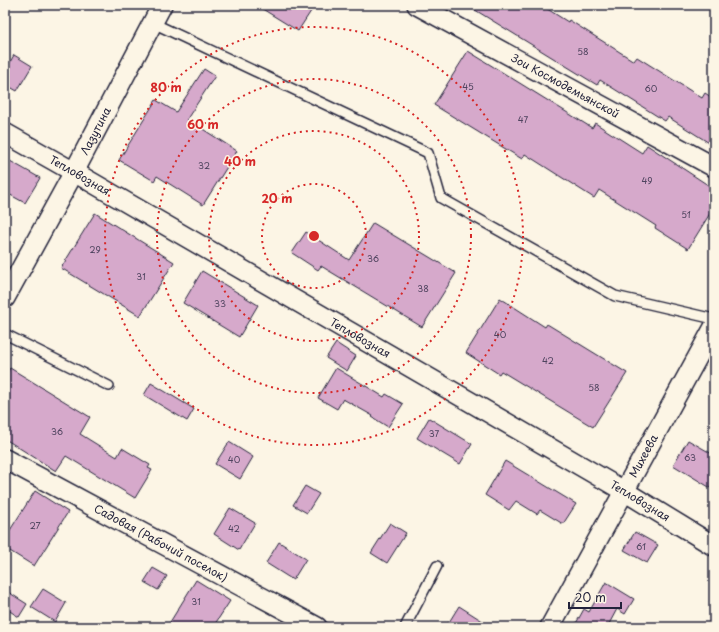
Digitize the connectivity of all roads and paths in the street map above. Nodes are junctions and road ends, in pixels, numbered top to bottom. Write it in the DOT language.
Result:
graph roads {
  1 [pos="162,5"];
  2 [pos="416,5"];
  3 [pos="153,23"];
  4 [pos="5,133"];
  5 [pos="714,167"];
  6 [pos="74,172"];
  7 [pos="5,298"];
  8 [pos="714,320"];
  9 [pos="714,326"];
  10 [pos="5,334"];
  11 [pos="109,386"];
  12 [pos="5,459"];
  13 [pos="624,491"];
  14 [pos="714,546"];
  15 [pos="437,566"];
  16 [pos="317,627"];
  17 [pos="405,627"];
  18 [pos="550,627"];
  1 -- 3 [label="street, Лазутина"];
  2 -- 5 [label="street, Зои Космодемьянской"];
  3 -- 6 [label="street, Лазутина"];
  3 -- 8 [label="lane"];
  4 -- 6 [label="street, Тепловозная"];
  6 -- 7 [label="street, Лазутина"];
  6 -- 13 [label="street, Тепловозная"];
  9 -- 13 [label="street, Михеева"];
  10 -- 11 [label="lane"];
  12 -- 16 [label="street, Садовая (Рабочий поселок)"];
  13 -- 14 [label="street, Тепловозная"];
  13 -- 18 [label="street, Михеева"];
  15 -- 17 [label="lane"];
}
